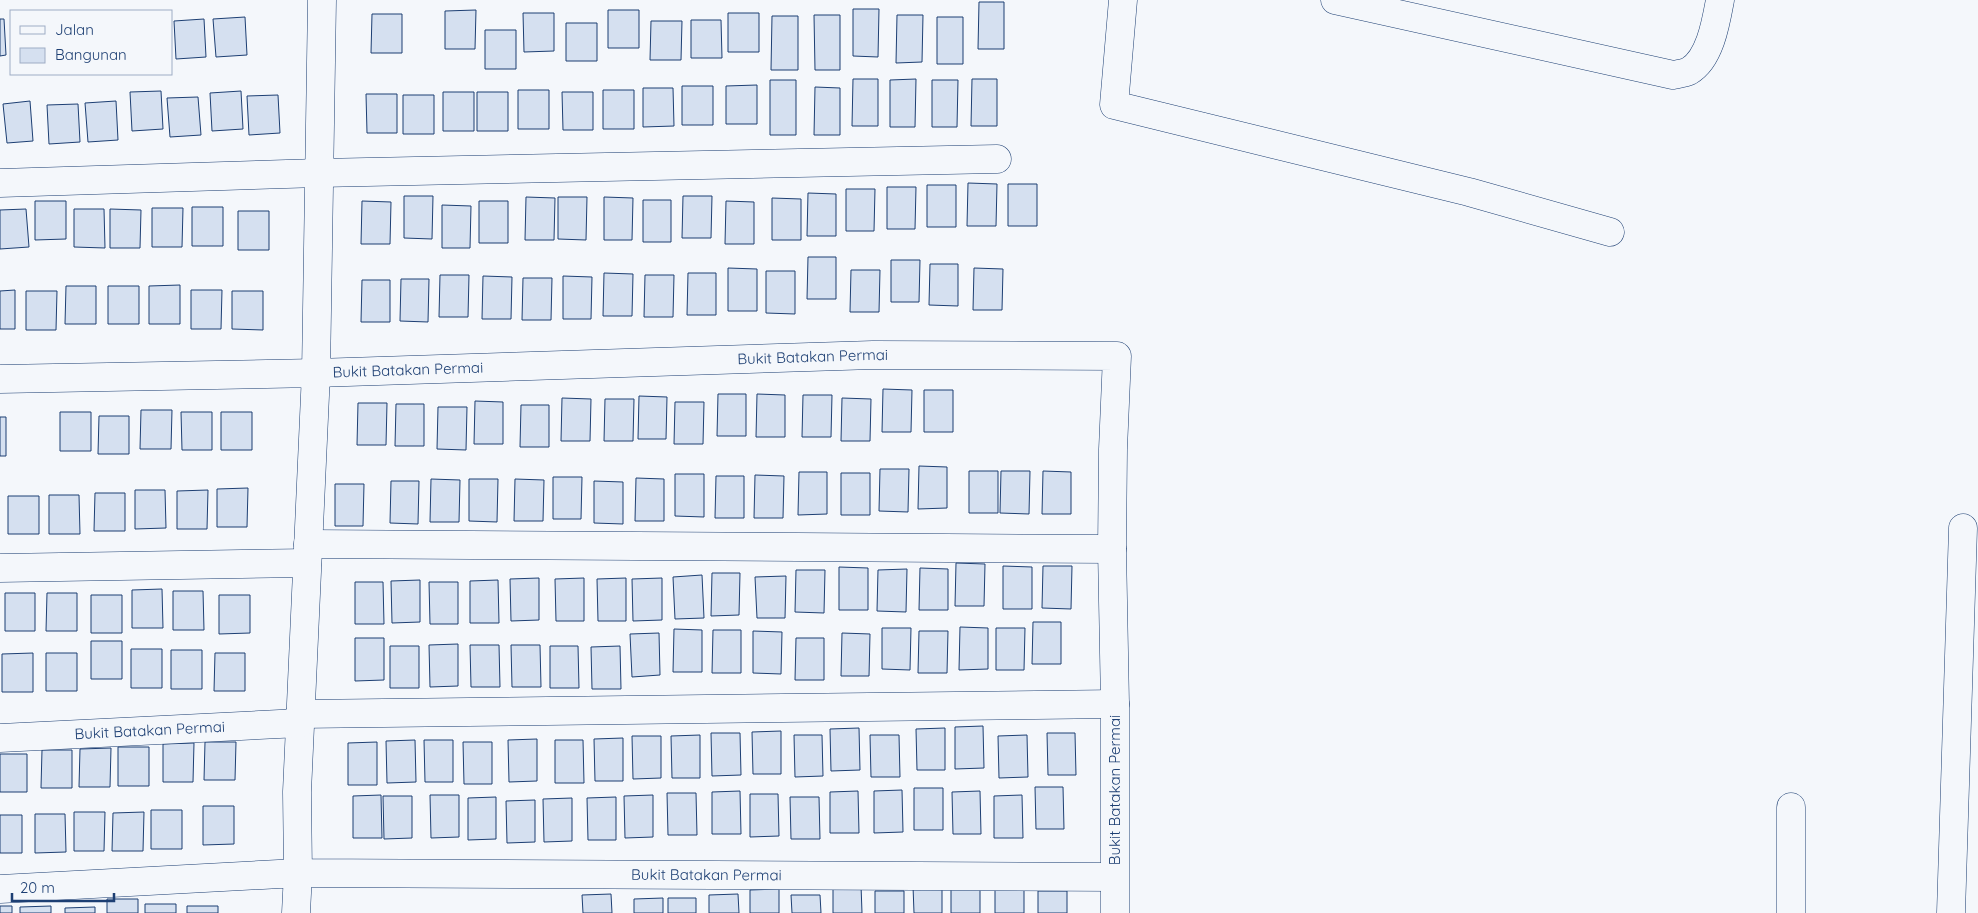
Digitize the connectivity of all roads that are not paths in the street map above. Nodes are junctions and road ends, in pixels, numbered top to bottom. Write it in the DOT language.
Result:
graph roads {
  1 [pos="322,0"];
  2 [pos="1123,0"];
  3 [pos="1335,0"];
  4 [pos="1720,0"];
  5 [pos="997,159"];
  6 [pos="319,173"];
  7 [pos="1,183"];
  8 [pos="1610,232"];
  9 [pos="316,373"];
  10 [pos="0,379"];
  11 [pos="1962,528"];
  12 [pos="1112,550"];
  13 [pos="307,554"];
  14 [pos="0,568"];
  15 [pos="1115,704"];
  16 [pos="300,718"];
  17 [pos="0,738"];
  18 [pos="1791,807"];
  19 [pos="298,873"];
  20 [pos="1114,877"];
  21 [pos="0,889"];
  22 [pos="296,913"];
  23 [pos="1115,913"];
  24 [pos="1791,913"];
  25 [pos="1951,913"];
  1 -- 6 [label="street, Bukit Batakan Permai"];
  2 -- 8 [label="street"];
  3 -- 4 [label="street"];
  5 -- 6 [label="street"];
  6 -- 7 [label="street"];
  6 -- 9 [label="street, Bukit Batakan Permai"];
  9 -- 10 [label="street, Bukit Batakan Permai"];
  9 -- 12 [label="street, Bukit Batakan Permai"];
  9 -- 13 [label="street, Bukit Batakan Permai"];
  11 -- 25 [label="street"];
  12 -- 13 [label="street"];
  12 -- 15 [label="street, Bukit Batakan Permai"];
  13 -- 14 [label="street"];
  13 -- 16 [label="street, Bukit Batakan Permai"];
  15 -- 16 [label="street, Bukit Batakan Permai"];
  15 -- 20 [label="street, Bukit Batakan Permai"];
  16 -- 17 [label="street, Bukit Batakan Permai"];
  16 -- 19 [label="street, Bukit Batakan Permai"];
  18 -- 24 [label="street"];
  19 -- 20 [label="street, Bukit Batakan Permai"];
  19 -- 21 [label="street, Bukit Batakan Permai"];
  19 -- 22 [label="street"];
  20 -- 23 [label="street, Bukit Batakan Permai"];
}
